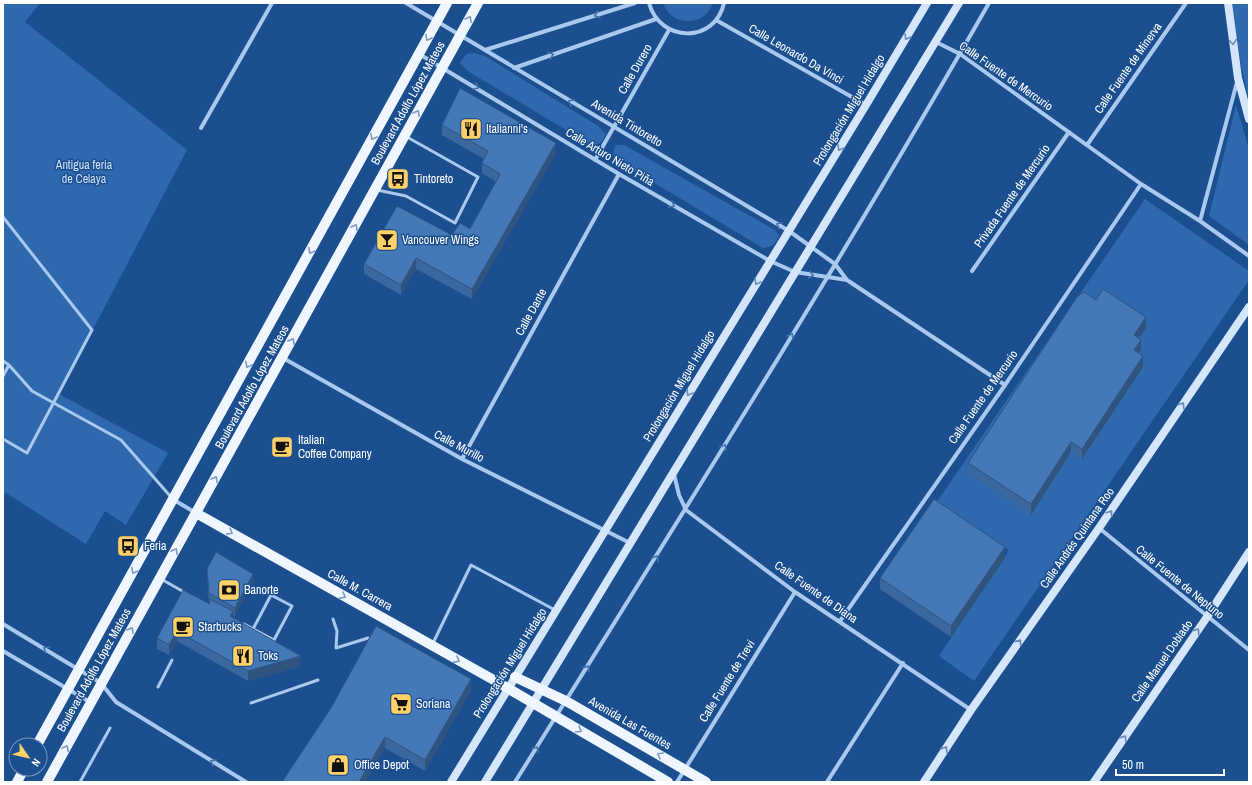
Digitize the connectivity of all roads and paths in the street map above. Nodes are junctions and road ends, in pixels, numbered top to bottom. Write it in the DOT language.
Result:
graph roads {
  1 [pos="272,3"];
  2 [pos="406,3"];
  3 [pos="447,3"];
  4 [pos="478,3"];
  5 [pos="635,3"];
  6 [pos="649,3"];
  7 [pos="724,3"];
  8 [pos="927,3"];
  9 [pos="959,3"];
  10 [pos="989,3"];
  11 [pos="1186,3"];
  12 [pos="1228,3"];
  13 [pos="656,19"];
  14 [pos="716,20"];
  15 [pos="437,22"];
  16 [pos="669,30"];
  17 [pos="460,35"];
  18 [pos="936,42"];
  19 [pos="486,50"];
  20 [pos="419,54"];
  21 [pos="960,54"];
  22 [pos="443,67"];
  23 [pos="514,68"];
  24 [pos="1238,78"];
  25 [pos="866,106"];
  26 [pos="1249,119"];
  27 [pos="612,127"];
  28 [pos="201,128"];
  29 [pos="1069,132"];
  30 [pos="405,136"];
  31 [pos="1087,145"];
  32 [pos="595,160"];
  33 [pos="619,174"];
  34 [pos="1141,184"];
  35 [pos="375,189"];
  36 [pos="3,216"];
  37 [pos="1200,221"];
  38 [pos="789,231"];
  39 [pos="811,247"];
  40 [pos="1249,256"];
  41 [pos="770,261"];
  42 [pos="835,264"];
  43 [pos="972,271"];
  44 [pos="795,272"];
  45 [pos="827,278"];
  46 [pos="847,280"];
  47 [pos="1249,307"];
  48 [pos="283,358"];
  49 [pos="3,361"];
  50 [pos="9,365"];
  51 [pos="3,376"];
  52 [pos="1005,385"];
  53 [pos="54,403"];
  54 [pos="3,439"];
  55 [pos="462,459"];
  56 [pos="673,472"];
  57 [pos="174,500"];
  58 [pos="686,510"];
  59 [pos="196,513"];
  60 [pos="1099,528"];
  61 [pos="605,530"];
  62 [pos="630,543"];
  63 [pos="1249,552"];
  64 [pos="160,578"];
  65 [pos="795,592"];
  66 [pos="190,595"];
  67 [pos="557,611"];
  68 [pos="1207,617"];
  69 [pos="333,619"];
  70 [pos="840,621"];
  71 [pos="240,622"];
  72 [pos="3,624"];
  73 [pos="253,629"];
  74 [pos="368,638"];
  75 [pos="431,646"];
  76 [pos="1249,650"];
  77 [pos="3,652"];
  78 [pos="172,660"];
  79 [pos="903,663"];
  80 [pos="79,669"];
  81 [pos="515,677"];
  82 [pos="318,680"];
  83 [pos="101,683"];
  84 [pos="158,687"];
  85 [pos="541,688"];
  86 [pos="67,689"];
  87 [pos="508,689"];
  88 [pos="566,701"];
  89 [pos="90,702"];
  90 [pos="251,703"];
  91 [pos="532,704"];
  92 [pos="971,710"];
  93 [pos="556,717"];
  94 [pos="110,728"];
  95 [pos="41,737"];
  96 [pos="685,769"];
  97 [pos="47,782"];
  98 [pos="80,782"];
  99 [pos="246,782"];
  100 [pos="452,782"];
  101 [pos="485,782"];
  102 [pos="515,782"];
  103 [pos="668,782"];
  104 [pos="677,782"];
  105 [pos="706,782"];
  106 [pos="827,782"];
  107 [pos="924,782"];
  108 [pos="1094,782"];
  1 -- 28 [label="street"];
  2 -- 15 [label="street, Avenida Tintoretto"];
  3 -- 15 [label="main road, Boulevard Adolfo López Mateos"];
  17 -- 4 [label="main road, Boulevard Adolfo López Mateos, one-way"];
  5 -- 19 [label="street, one-way"];
  6 -- 13 [label="street"];
  7 -- 14 [label="street"];
  8 -- 25 [label="main road, Prolongación Miguel Hidalgo, one-way"];
  9 -- 18 [label="main road"];
  10 -- 21 [label="street"];
  11 -- 31 [label="street, Calle Fuente de Minerva"];
  12 -- 24 [label="main road, one-way"];
  13 -- 16 [label="street"];
  23 -- 13 [label="street, one-way"];
  14 -- 16 [label="street"];
  14 -- 25 [label="street, Calle Leonardo Da Vinci"];
  15 -- 17 [label="street, Avenida Tintoretto"];
  15 -- 20 [label="main road, Boulevard Adolfo López Mateos, one-way"];
  16 -- 27 [label="street, Calle Durero"];
  17 -- 19 [label="street, Avenida Tintoretto"];
  17 -- 22 [label="main road, Boulevard Adolfo López Mateos"];
  18 -- 21 [label="street, Calle Fuente de Mercurio"];
  18 -- 39 [label="main road"];
  19 -- 23 [label="street, Avenida Tintoretto"];
  20 -- 22 [label="street, Calle Arturo Nieto Piña"];
  20 -- 57 [label="main road, Boulevard Adolfo López Mateos, one-way"];
  21 -- 29 [label="street, Calle Fuente de Mercurio"];
  21 -- 42 [label="street"];
  30 -- 22 [label="main road, Boulevard Adolfo López Mateos, one-way"];
  22 -- 32 [label="street, Calle Arturo Nieto Piña, one-way"];
  27 -- 23 [label="street, Avenida Tintoretto, one-way"];
  24 -- 26 [label="main road"];
  24 -- 37 [label="street"];
  25 -- 38 [label="main road, Prolongación Miguel Hidalgo, one-way"];
  27 -- 32 [label="street, Calle Durero"];
  38 -- 27 [label="street, Avenida Tintoretto, one-way"];
  29 -- 31 [label="street, Calle Fuente de Mercurio"];
  29 -- 43 [label="street, Privada Fuente de Mercurio"];
  30 -- 35 [label="main road, Boulevard Adolfo López Mateos"];
  30 -- 35 [label="lane"];
  31 -- 34 [label="street, Calle Fuente de Mercurio"];
  32 -- 33 [label="street, Calle Arturo Nieto Piña"];
  33 -- 41 [label="street, Calle Arturo Nieto Piña, one-way"];
  33 -- 55 [label="street, Calle Dante"];
  34 -- 37 [label="street, Calle Fuente de Mercurio"];
  34 -- 52 [label="street, Calle Fuente de Mercurio"];
  48 -- 35 [label="main road, Boulevard Adolfo López Mateos, one-way"];
  36 -- 53 [label="lane"];
  37 -- 40 [label="street, Calle Fuente de Mercurio"];
  38 -- 39 [label="street, Avenida Tintoretto"];
  38 -- 41 [label="main road, Prolongación Miguel Hidalgo"];
  39 -- 42 [label="street, Avenida Tintoretto"];
  39 -- 44 [label="main road"];
  41 -- 44 [label="street, Calle Arturo Nieto Piña"];
  41 -- 61 [label="main road, Prolongación Miguel Hidalgo, one-way"];
  42 -- 45 [label="street"];
  42 -- 46 [label="street, Avenida Tintoretto"];
  44 -- 45 [label="street, one-way"];
  44 -- 56 [label="main road"];
  45 -- 46 [label="street"];
  58 -- 45 [label="street, one-way"];
  46 -- 52 [label="street"];
  60 -- 47 [label="main road, Calle Andrés Quintana Roo, one-way"];
  48 -- 55 [label="street, Calle Murillo"];
  59 -- 48 [label="main road, Boulevard Adolfo López Mateos, one-way"];
  49 -- 50 [label="lane"];
  50 -- 51 [label="lane"];
  50 -- 53 [label="lane"];
  52 -- 70 [label="street, Calle Fuente de Mercurio"];
  53 -- 54 [label="lane"];
  53 -- 57 [label="lane"];
  55 -- 61 [label="street, Calle Murillo"];
  56 -- 58 [label="street, Calle Fuente de Diana"];
  56 -- 62 [label="main road"];
  57 -- 59 [label="street, Calle M. Carrera"];
  57 -- 80 [label="main road, Boulevard Adolfo López Mateos, one-way"];
  58 -- 65 [label="street, Calle Fuente de Diana"];
  88 -- 58 [label="street, one-way"];
  64 -- 59 [label="main road, Boulevard Adolfo López Mateos, one-way"];
  59 -- 75 [label="main road, Calle M. Carrera, one-way"];
  60 -- 68 [label="street, Calle Fuente de Neptuno"];
  92 -- 60 [label="main road, Calle Andrés Quintana Roo, one-way"];
  61 -- 62 [label="street, Calle Murillo"];
  61 -- 67 [label="main road, Prolongación Miguel Hidalgo"];
  62 -- 85 [label="main road"];
  63 -- 68 [label="main road, Calle Manuel Doblado"];
  64 -- 66 [label="lane"];
  83 -- 64 [label="main road, Boulevard Adolfo López Mateos, one-way"];
  65 -- 70 [label="street, Calle Fuente de Diana"];
  65 -- 96 [label="street, Calle Fuente de Trevi"];
  67 -- 75 [label="lane"];
  67 -- 81 [label="main road, Prolongación Miguel Hidalgo"];
  68 -- 76 [label="street, Calle Fuente de Neptuno"];
  108 -- 68 [label="main road, Calle Manuel Doblado, one-way"];
  69 -- 74 [label="lane"];
  70 -- 79 [label="street, Calle Fuente de Diana"];
  71 -- 73 [label="lane"];
  80 -- 72 [label="street, one-way"];
  73 -- 73 [label="lane"];
  75 -- 87 [label="main road, Calle M. Carrera, one-way"];
  77 -- 86 [label="street"];
  78 -- 84 [label="lane"];
  79 -- 92 [label="street, Calle Fuente de Diana"];
  79 -- 106 [label="street"];
  80 -- 83 [label="street"];
  80 -- 86 [label="main road, Boulevard Adolfo López Mateos"];
  81 -- 85 [label="main road"];
  81 -- 87 [label="main road, Prolongación Miguel Hidalgo"];
  82 -- 90 [label="lane"];
  83 -- 89 [label="main road, Boulevard Adolfo López Mateos"];
  99 -- 83 [label="street, one-way"];
  85 -- 88 [label="main road, Avenida Las Fuentes"];
  85 -- 91 [label="main road"];
  86 -- 89 [label="street"];
  86 -- 95 [label="main road, Boulevard Adolfo López Mateos"];
  87 -- 91 [label="main road, Calle M. Carrera"];
  87 -- 100 [label="main road, Prolongación Miguel Hidalgo"];
  88 -- 93 [label="street"];
  96 -- 88 [label="main road, Avenida Las Fuentes, one-way"];
  97 -- 89 [label="main road, Boulevard Adolfo López Mateos, one-way"];
  91 -- 93 [label="main road"];
  91 -- 101 [label="main road"];
  107 -- 92 [label="main road, Calle Andrés Quintana Roo, one-way"];
  102 -- 93 [label="street, one-way"];
  93 -- 103 [label="main road, one-way"];
  94 -- 98 [label="lane"];
  96 -- 104 [label="street, Calle Fuente de Trevi"];
  96 -- 105 [label="main road, Avenida Las Fuentes"];
}
